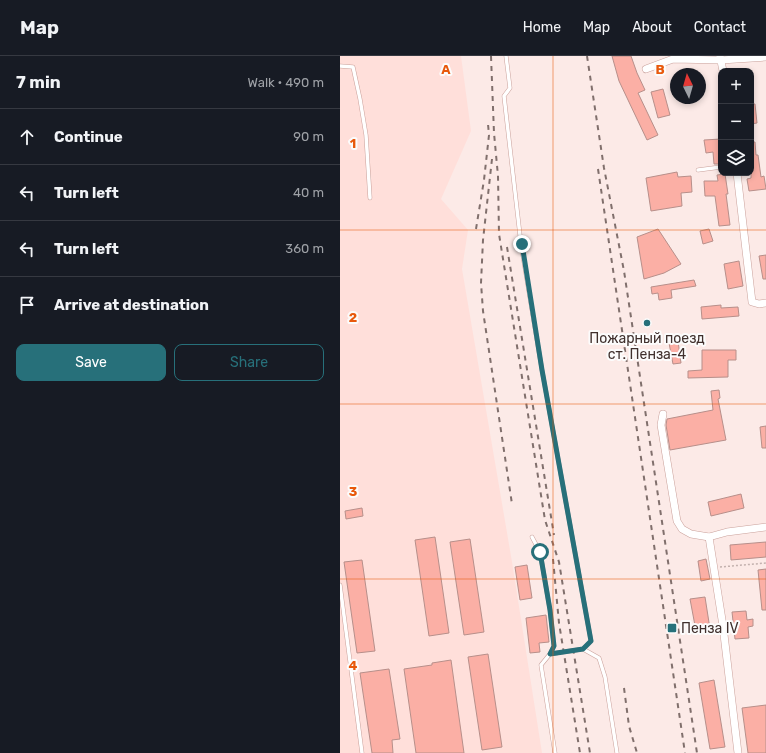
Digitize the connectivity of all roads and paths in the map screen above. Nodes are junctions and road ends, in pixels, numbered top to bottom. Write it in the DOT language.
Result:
graph roads {
  1 [pos="506,56"];
  2 [pos="766,56"];
  3 [pos="720,58"];
  4 [pos="340,66"];
  5 [pos="722,68"];
  6 [pos="646,69"];
  7 [pos="718,167"];
  8 [pos="698,170"];
  9 [pos="738,176"];
  10 [pos="370,198"];
  11 [pos="766,303"];
  12 [pos="664,414"];
  13 [pos="766,527"];
  14 [pos="532,537"];
  15 [pos="709,537"];
  16 [pos="766,563"];
  17 [pos="714,568"];
  18 [pos="340,585"];
  19 [pos="583,649"];
  20 [pos="550,654"];
  21 [pos="362,753"];
  22 [pos="555,753"];
  23 [pos="617,753"];
  24 [pos="738,753"];
  1 -- 19 [label="lane"];
  2 -- 3 [label="street"];
  3 -- 5 [label="street"];
  3 -- 6 [label="street"];
  4 -- 10 [label="lane"];
  7 -- 8 [label="lane"];
  9 -- 11 [label="street"];
  12 -- 15 [label="street"];
  13 -- 15 [label="street"];
  14 -- 20 [label="lane"];
  15 -- 17 [label="street"];
  16 -- 17 [label="path"];
  17 -- 24 [label="street"];
  18 -- 21 [label="lane"];
  19 -- 20 [label="lane"];
  19 -- 23 [label="lane"];
  20 -- 22 [label="lane"];
}
